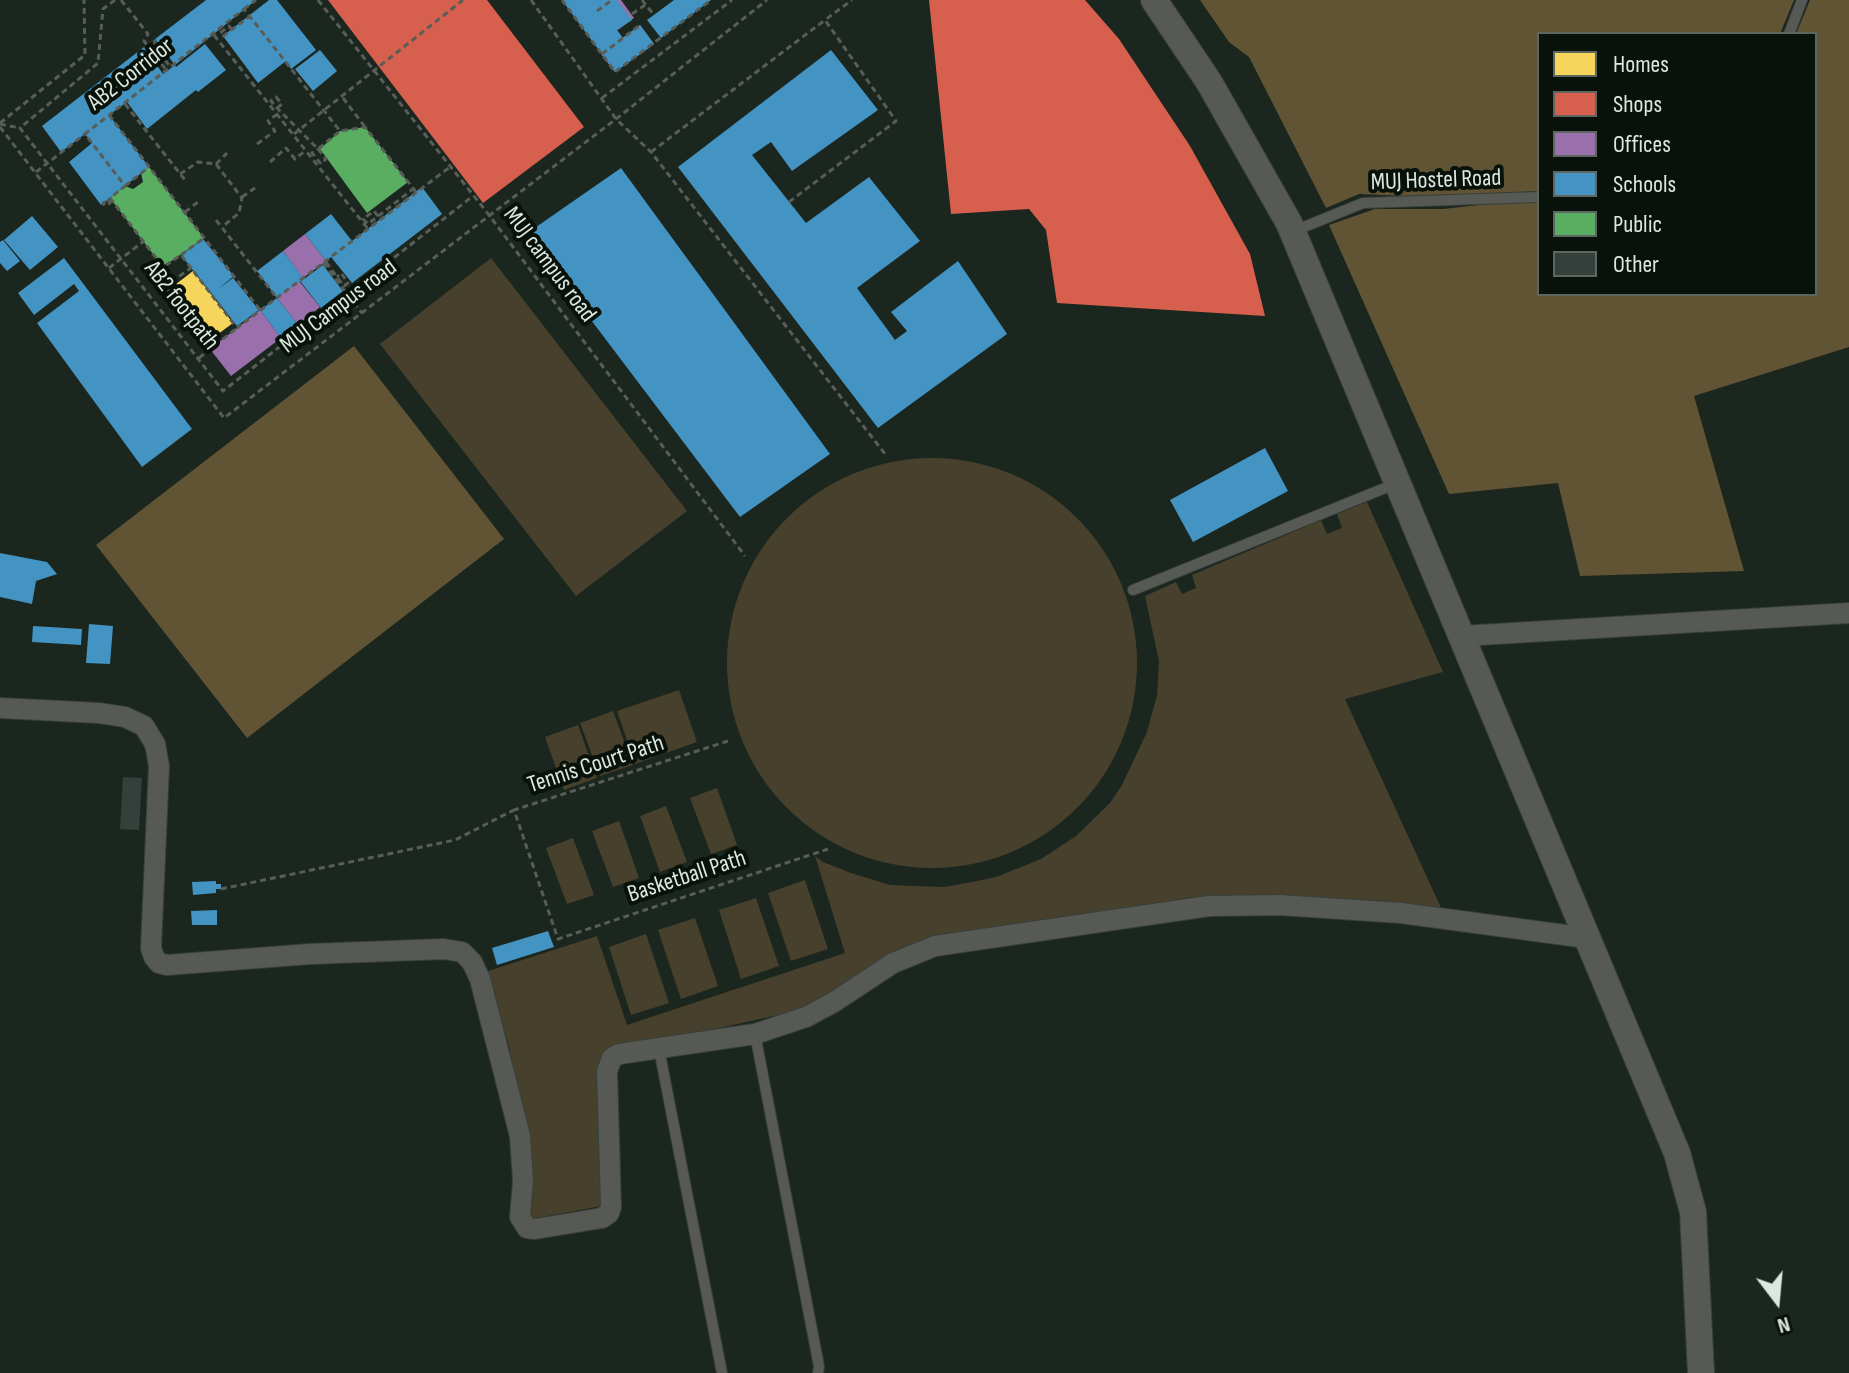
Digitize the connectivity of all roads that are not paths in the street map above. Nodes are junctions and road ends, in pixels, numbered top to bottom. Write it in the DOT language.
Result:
graph roads {
  1 [pos="1154,0"];
  2 [pos="1802,0"];
  3 [pos="1790,32"];
  4 [pos="1537,197"];
  5 [pos="1292,232"];
  6 [pos="1397,483"];
  7 [pos="1133,590"];
  8 [pos="1849,613"];
  9 [pos="1462,636"];
  10 [pos="0,708"];
  11 [pos="1587,938"];
  12 [pos="755,1034"];
  13 [pos="659,1049"];
  14 [pos="722,1373"];
  15 [pos="818,1373"];
  16 [pos="1701,1373"];
  1 -- 5 [label="street"];
  2 -- 3 [label="lane"];
  4 -- 5 [label="lane, MUJ Hostel Road"];
  5 -- 6 [label="street"];
  6 -- 7 [label="lane"];
  6 -- 9 [label="street"];
  8 -- 9 [label="street"];
  9 -- 11 [label="street"];
  10 -- 13 [label="street"];
  11 -- 12 [label="street"];
  11 -- 16 [label="street"];
  12 -- 13 [label="street"];
  12 -- 15 [label="lane"];
  13 -- 14 [label="lane"];
}
